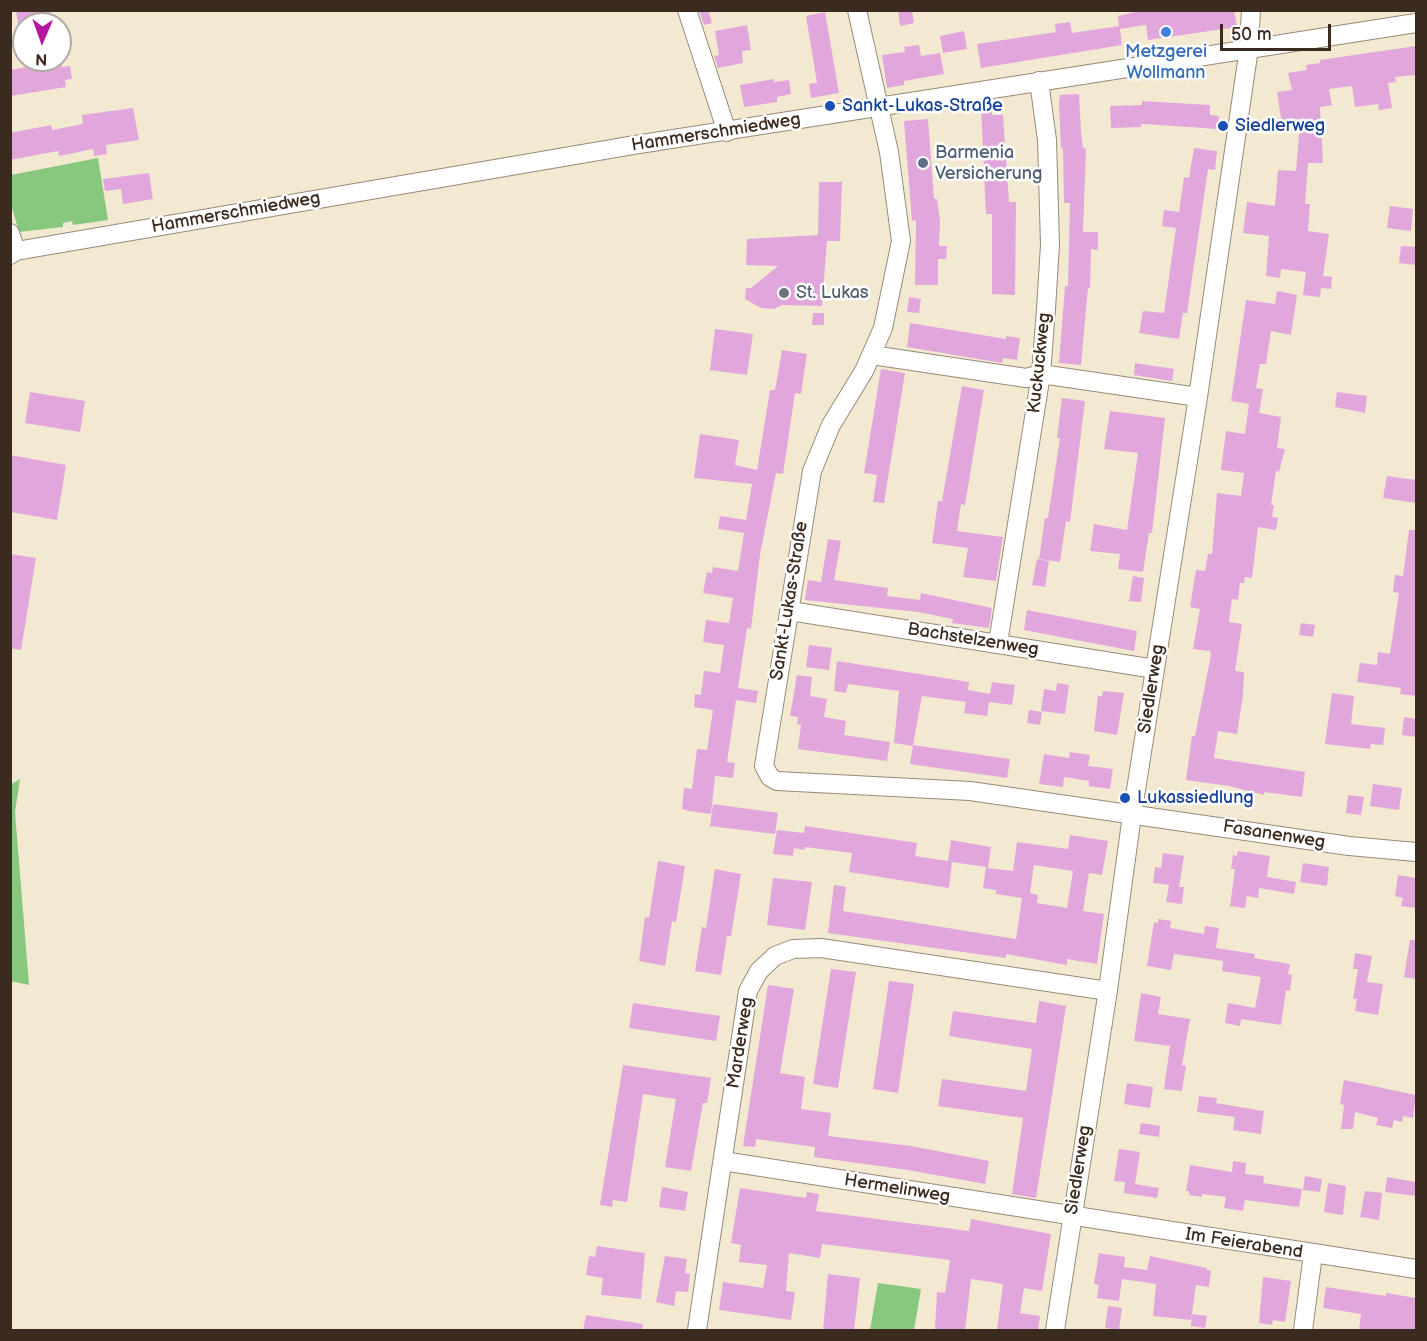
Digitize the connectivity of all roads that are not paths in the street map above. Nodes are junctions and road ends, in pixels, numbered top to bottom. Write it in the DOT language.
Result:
graph roads {
  1 [pos="687,10"];
  2 [pos="857,10"];
  3 [pos="1251,10"];
  4 [pos="1416,23"];
  5 [pos="1250,48"];
  6 [pos="1039,81"];
  7 [pos="879,107"];
  8 [pos="727,132"];
  9 [pos="10,233"];
  10 [pos="12,251"];
  11 [pos="872,356"];
  12 [pos="1041,374"];
  13 [pos="1198,397"];
  14 [pos="790,611"];
  15 [pos="998,643"];
  16 [pos="1155,669"];
  17 [pos="1132,814"];
  18 [pos="1416,846"];
  19 [pos="1108,992"];
  20 [pos="723,1161"];
  21 [pos="1072,1217"];
  22 [pos="1313,1254"];
  23 [pos="1416,1269"];
  24 [pos="697,1330"];
  25 [pos="1055,1330"];
  26 [pos="1303,1330"];
  1 -- 8 [label="street"];
  2 -- 7 [label="street, Sankt-Lukas-Straße"];
  3 -- 5 [label="street, Siedlerweg"];
  4 -- 5 [label="street, Hammerschmiedweg"];
  5 -- 6 [label="street, Hammerschmiedweg"];
  5 -- 13 [label="street, Siedlerweg"];
  6 -- 7 [label="street, Hammerschmiedweg"];
  6 -- 12 [label="street, Kuckuckweg"];
  7 -- 8 [label="street, Hammerschmiedweg"];
  7 -- 11 [label="street, Sankt-Lukas-Straße"];
  8 -- 10 [label="street, Hammerschmiedweg"];
  9 -- 10 [label="street"];
  11 -- 12 [label="street"];
  11 -- 14 [label="street, Sankt-Lukas-Straße"];
  12 -- 13 [label="street"];
  12 -- 15 [label="street, Kuckuckweg"];
  13 -- 16 [label="street, Siedlerweg"];
  14 -- 15 [label="street, Bachstelzenweg"];
  14 -- 17 [label="street, Sankt-Lukas-Straße"];
  15 -- 16 [label="street, Bachstelzenweg"];
  16 -- 17 [label="street, Siedlerweg"];
  17 -- 18 [label="street, Fasanenweg"];
  17 -- 19 [label="street, Siedlerweg"];
  19 -- 20 [label="street, Marderweg"];
  19 -- 21 [label="street, Siedlerweg"];
  20 -- 21 [label="street, Hermelinweg"];
  20 -- 24 [label="street, Marderweg"];
  21 -- 22 [label="street, Im Feierabend"];
  21 -- 25 [label="street, Siedlerweg"];
  22 -- 23 [label="street, Im Feierabend"];
  22 -- 26 [label="street"];
}
